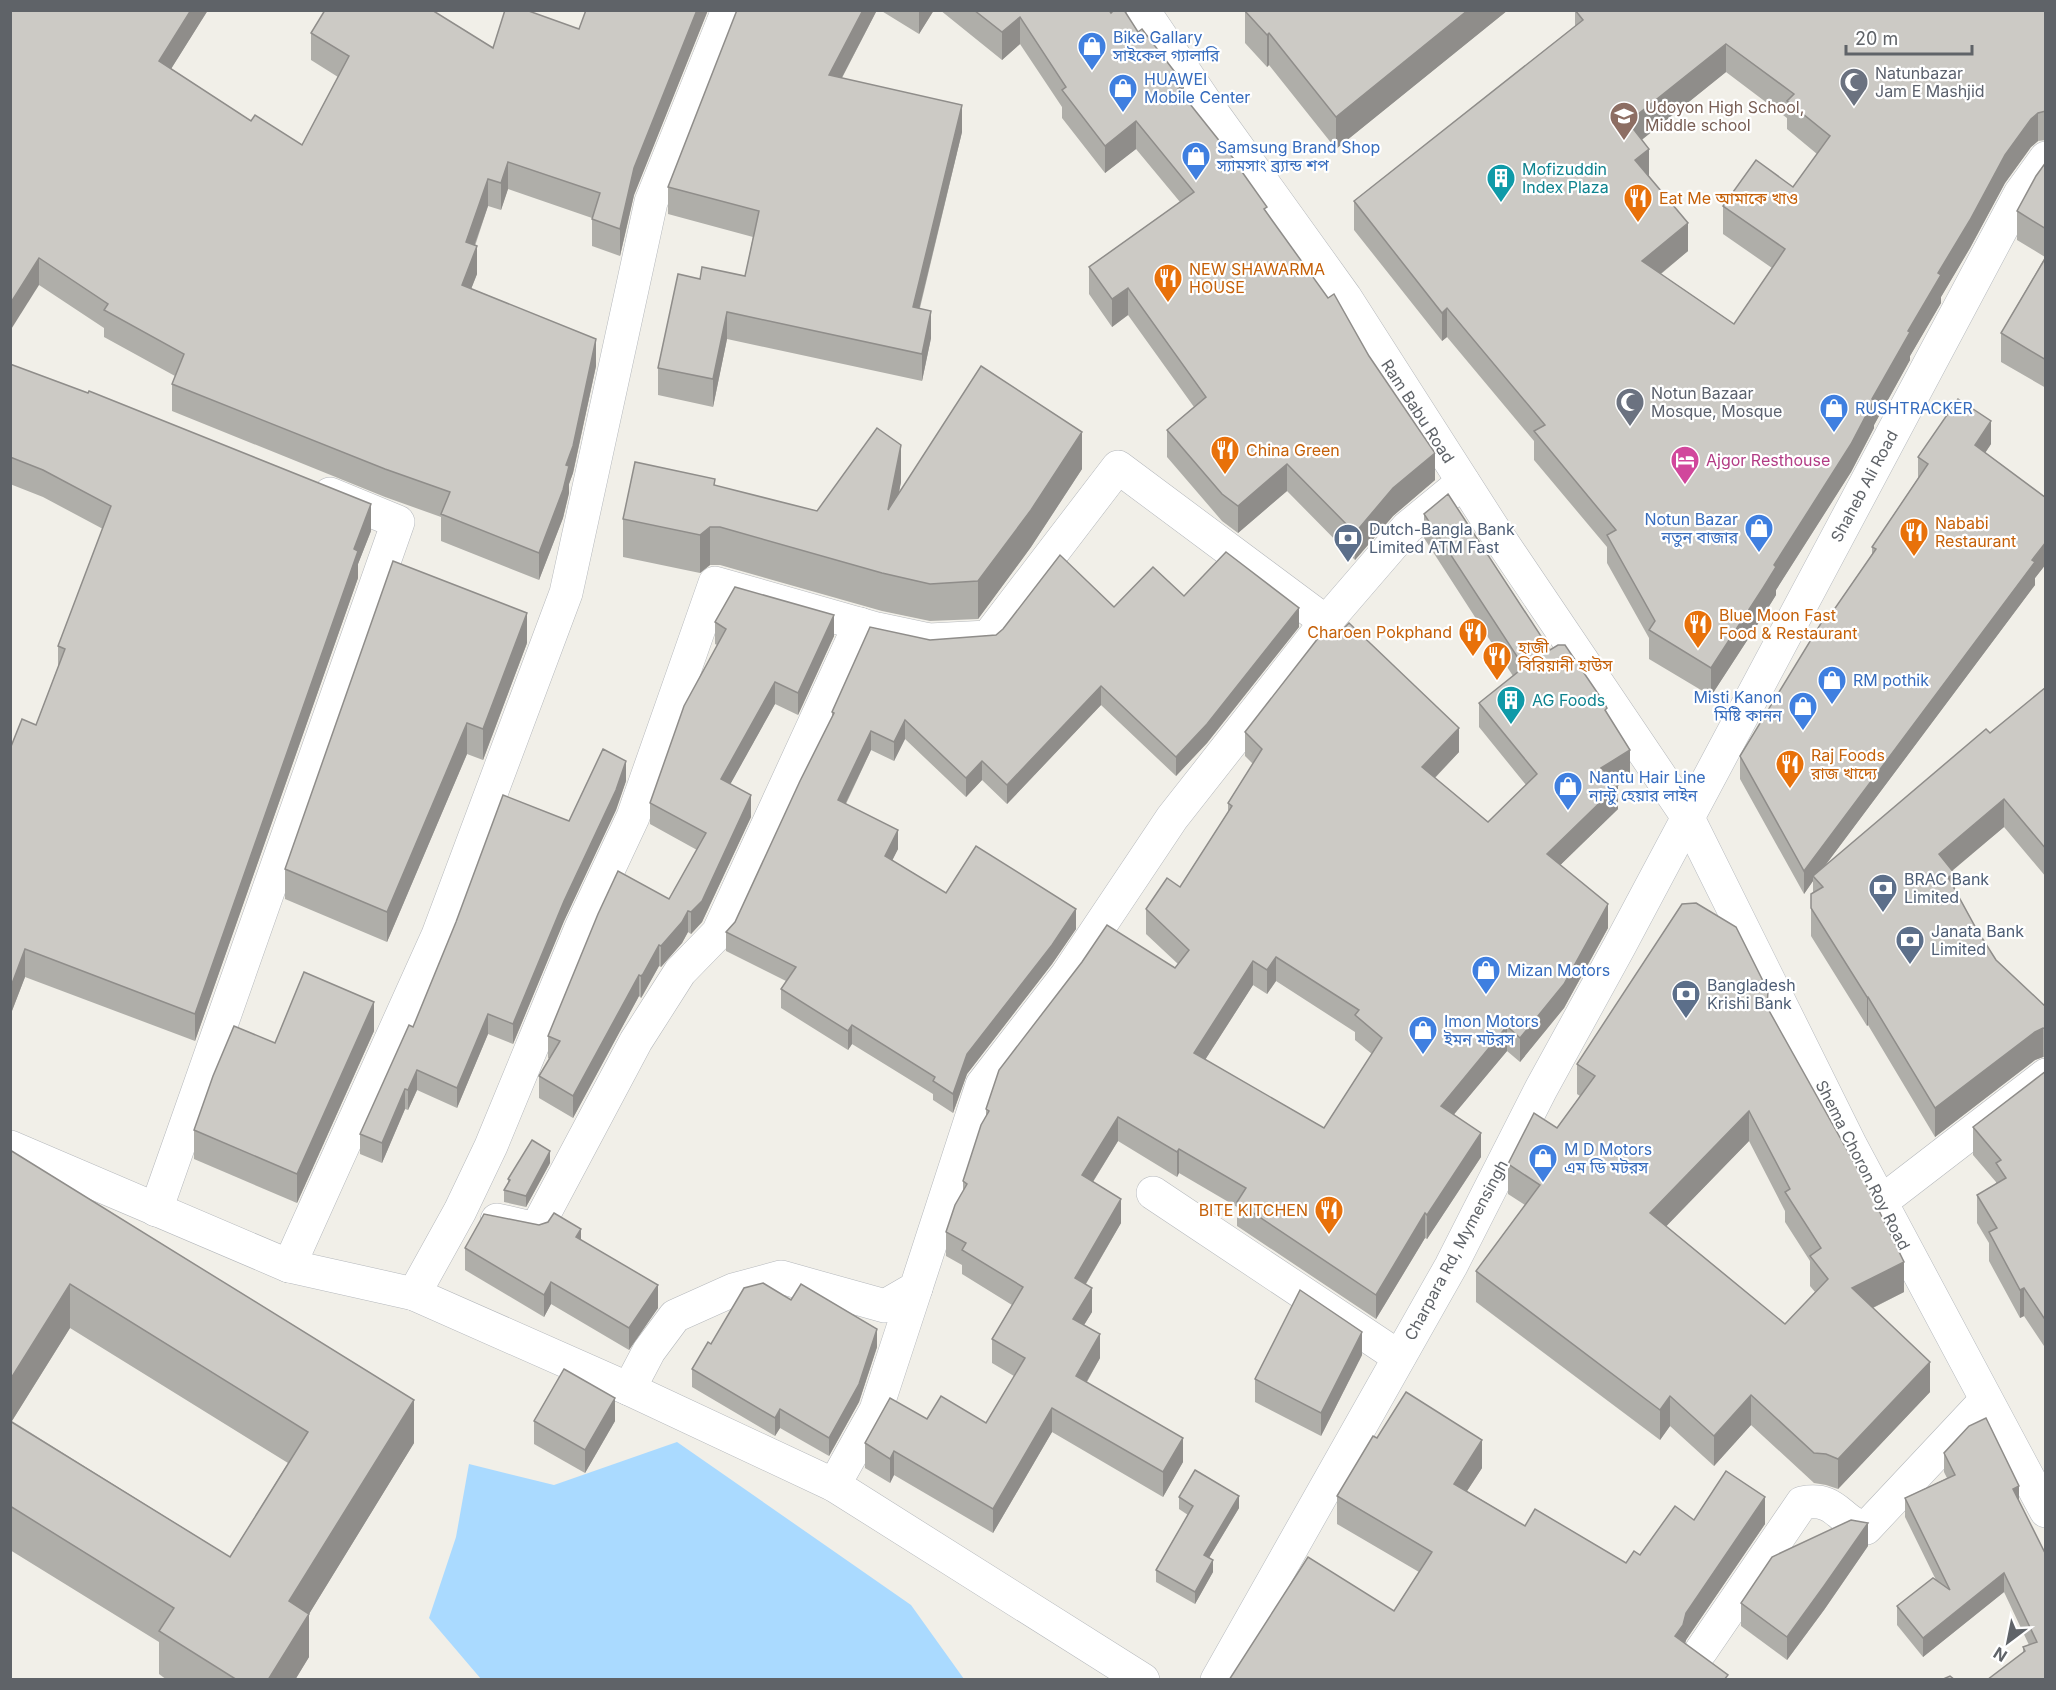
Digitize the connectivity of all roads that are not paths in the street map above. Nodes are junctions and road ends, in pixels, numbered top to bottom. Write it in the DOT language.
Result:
graph roads {
  1 [pos="728,10"];
  2 [pos="1143,10"];
  3 [pos="2046,158"];
  4 [pos="298,482"];
  5 [pos="1464,482"];
  6 [pos="1326,622"];
  7 [pos="860,624"];
  8 [pos="1687,816"];
  9 [pos="2046,1075"];
  10 [pos="10,1147"];
  11 [pos="1153,1194"];
  12 [pos="1881,1203"];
  13 [pos="156,1210"];
  14 [pos="460,1211"];
  15 [pos="289,1266"];
  16 [pos="916,1288"];
  17 [pos="414,1294"];
  18 [pos="1399,1357"];
  19 [pos="629,1389"];
  20 [pos="1986,1400"];
  21 [pos="834,1485"];
  22 [pos="2046,1511"];
  23 [pos="1701,1651"];
  24 [pos="1143,1680"];
  25 [pos="1217,1680"];
  1 -- 15 [label="street"];
  2 -- 5 [label="street, Ram Babu Road"];
  3 -- 8 [label="street, Shaheb Ali Road"];
  4 -- 13 [label="street"];
  5 -- 6 [label="street"];
  5 -- 8 [label="street, Ram Babu Road"];
  6 -- 7 [label="street"];
  6 -- 16 [label="street"];
  7 -- 14 [label="street"];
  7 -- 14 [label="street"];
  8 -- 12 [label="street, Shema Choron Roy Road"];
  8 -- 18 [label="street, Charpara Rd, Mymensingh"];
  9 -- 12 [label="street"];
  10 -- 13 [label="street"];
  11 -- 18 [label="street"];
  12 -- 20 [label="street, Shema Choron Roy Road"];
  13 -- 15 [label="street"];
  14 -- 17 [label="street"];
  15 -- 17 [label="street"];
  16 -- 19 [label="street"];
  16 -- 21 [label="street"];
  17 -- 19 [label="street"];
  18 -- 25 [label="street, Charpara Rd, Mymensingh"];
  19 -- 21 [label="street"];
  20 -- 22 [label="street, Shema Choron Roy Road"];
  20 -- 23 [label="street"];
  21 -- 24 [label="street"];
}
